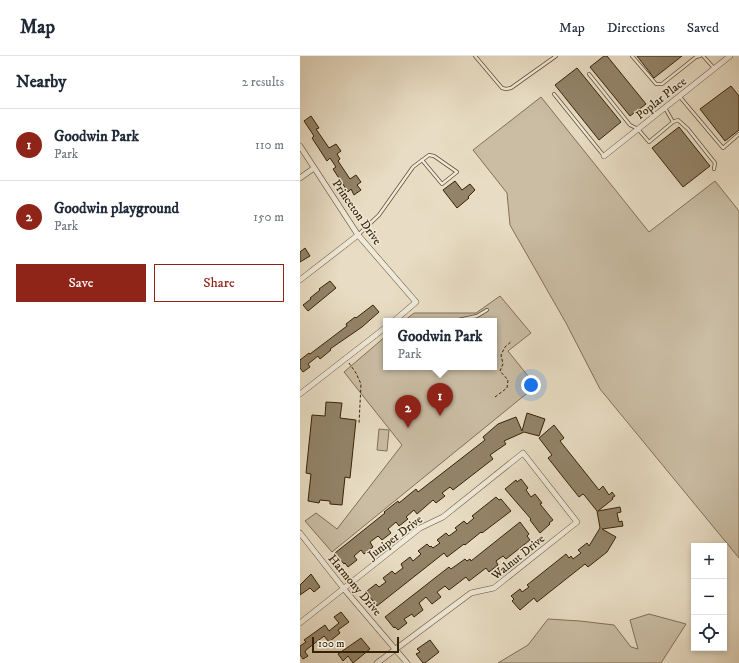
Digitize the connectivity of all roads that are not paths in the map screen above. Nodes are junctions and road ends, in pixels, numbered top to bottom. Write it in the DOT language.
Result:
graph roads {
  1 [pos="475,56"];
  2 [pos="556,56"];
  3 [pos="632,56"];
  4 [pos="700,56"];
  5 [pos="703,56"];
  6 [pos="729,56"];
  7 [pos="714,68"];
  8 [pos="589,74"];
  9 [pos="554,94"];
  10 [pos="679,96"];
  11 [pos="665,108"];
  12 [pos="673,122"];
  13 [pos="638,129"];
  14 [pos="739,134"];
  15 [pos="300,146"];
  16 [pos="604,156"];
  17 [pos="422,160"];
  18 [pos="314,168"];
  19 [pos="714,169"];
  20 [pos="300,178"];
  21 [pos="358,235"];
  22 [pos="300,280"];
  23 [pos="487,310"];
  24 [pos="398,318"];
  25 [pos="468,318"];
  26 [pos="383,329"];
  27 [pos="300,394"];
  28 [pos="523,453"];
  29 [pos="300,533"];
  30 [pos="344,589"];
  31 [pos="300,623"];
  32 [pos="395,649"];
  33 [pos="377,663"];
  34 [pos="406,663"];
  1 -- 2 [label="lane"];
  3 -- 4 [label="lane"];
  5 -- 7 [label="lane"];
  6 -- 7 [label="street, Poplar Place"];
  7 -- 10 [label="street, Poplar Place"];
  8 -- 13 [label="lane"];
  9 -- 16 [label="lane"];
  10 -- 11 [label="street, Poplar Place"];
  10 -- 14 [label="lane"];
  11 -- 12 [label="lane"];
  11 -- 13 [label="street, Poplar Place"];
  12 -- 13 [label="lane"];
  12 -- 19 [label="lane"];
  13 -- 16 [label="street, Poplar Place"];
  15 -- 18 [label="street, Princeton Drive"];
  17 -- 17 [label="lane"];
  17 -- 21 [label="lane"];
  18 -- 20 [label="street"];
  18 -- 21 [label="street, Princeton Drive"];
  21 -- 22 [label="street"];
  21 -- 24 [label="street, Princeton Drive"];
  23 -- 25 [label="lane"];
  26 -- 27 [label="street"];
  28 -- 30 [label="street, Juniper Drive"];
  28 -- 32 [label="street, Walnut Drive"];
  29 -- 30 [label="street, Harmony Drive"];
  30 -- 31 [label="street, Juniper Drive"];
  30 -- 32 [label="street, Harmony Drive"];
  32 -- 33 [label="street, Walnut Drive"];
  32 -- 34 [label="street, Harmony Drive"];
}
